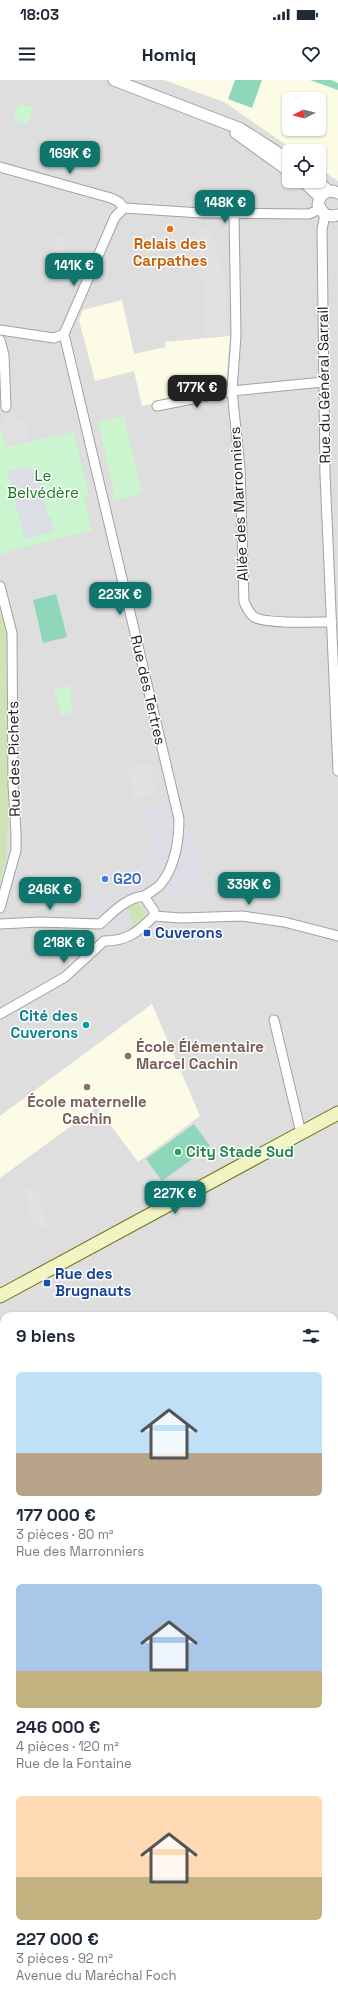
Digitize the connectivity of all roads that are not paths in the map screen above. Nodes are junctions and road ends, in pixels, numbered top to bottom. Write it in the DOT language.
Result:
graph roads {
  1 [pos="114,80"];
  2 [pos="223,123"];
  3 [pos="282,155"];
  4 [pos="282,166"];
  5 [pos="0,167"];
  6 [pos="317,188"];
  7 [pos="329,194"];
  8 [pos="124,208"];
  9 [pos="323,212"];
  10 [pos="234,214"];
  11 [pos="338,215"];
  12 [pos="0,330"];
  13 [pos="64,334"];
  14 [pos="0,340"];
  15 [pos="323,382"];
  16 [pos="232,391"];
  17 [pos="157,406"];
  18 [pos="6,407"];
  19 [pos="0,586"];
  20 [pos="332,622"];
  21 [pos="338,772"];
  22 [pos="144,896"];
  23 [pos="0,908"];
  24 [pos="154,916"];
  25 [pos="0,924"];
  26 [pos="100,924"];
  27 [pos="338,936"];
  28 [pos="104,941"];
  29 [pos="0,1014"];
  30 [pos="274,1020"];
  31 [pos="338,1113"];
  32 [pos="301,1133"];
  33 [pos="0,1296"];
  1 -- 2 [label="street"];
  2 -- 3 [label="street"];
  2 -- 4 [label="street"];
  5 -- 8 [label="street"];
  6 -- 7 [label="street"];
  7 -- 9 [label="street"];
  8 -- 10 [label="street"];
  8 -- 13 [label="street"];
  9 -- 10 [label="street"];
  9 -- 11 [label="street"];
  9 -- 15 [label="street, Rue du Général Sarrail"];
  10 -- 16 [label="street, Allée des Marronniers"];
  12 -- 13 [label="street"];
  13 -- 22 [label="street, Rue des Tertres"];
  14 -- 18 [label="street"];
  15 -- 16 [label="street"];
  15 -- 20 [label="street, Rue du Général Sarrail"];
  16 -- 17 [label="street"];
  16 -- 20 [label="street, Allée des Marronniers"];
  19 -- 23 [label="street, Rue des Pichets"];
  20 -- 21 [label="street, Rue du Général Sarrail"];
  22 -- 24 [label="street"];
  22 -- 26 [label="street, Rue des Tertres"];
  24 -- 27 [label="street"];
  24 -- 28 [label="street"];
  25 -- 26 [label="street"];
  26 -- 28 [label="street"];
  28 -- 29 [label="street"];
  30 -- 32 [label="street"];
  31 -- 32 [label="main road"];
  32 -- 33 [label="main road"];
}
